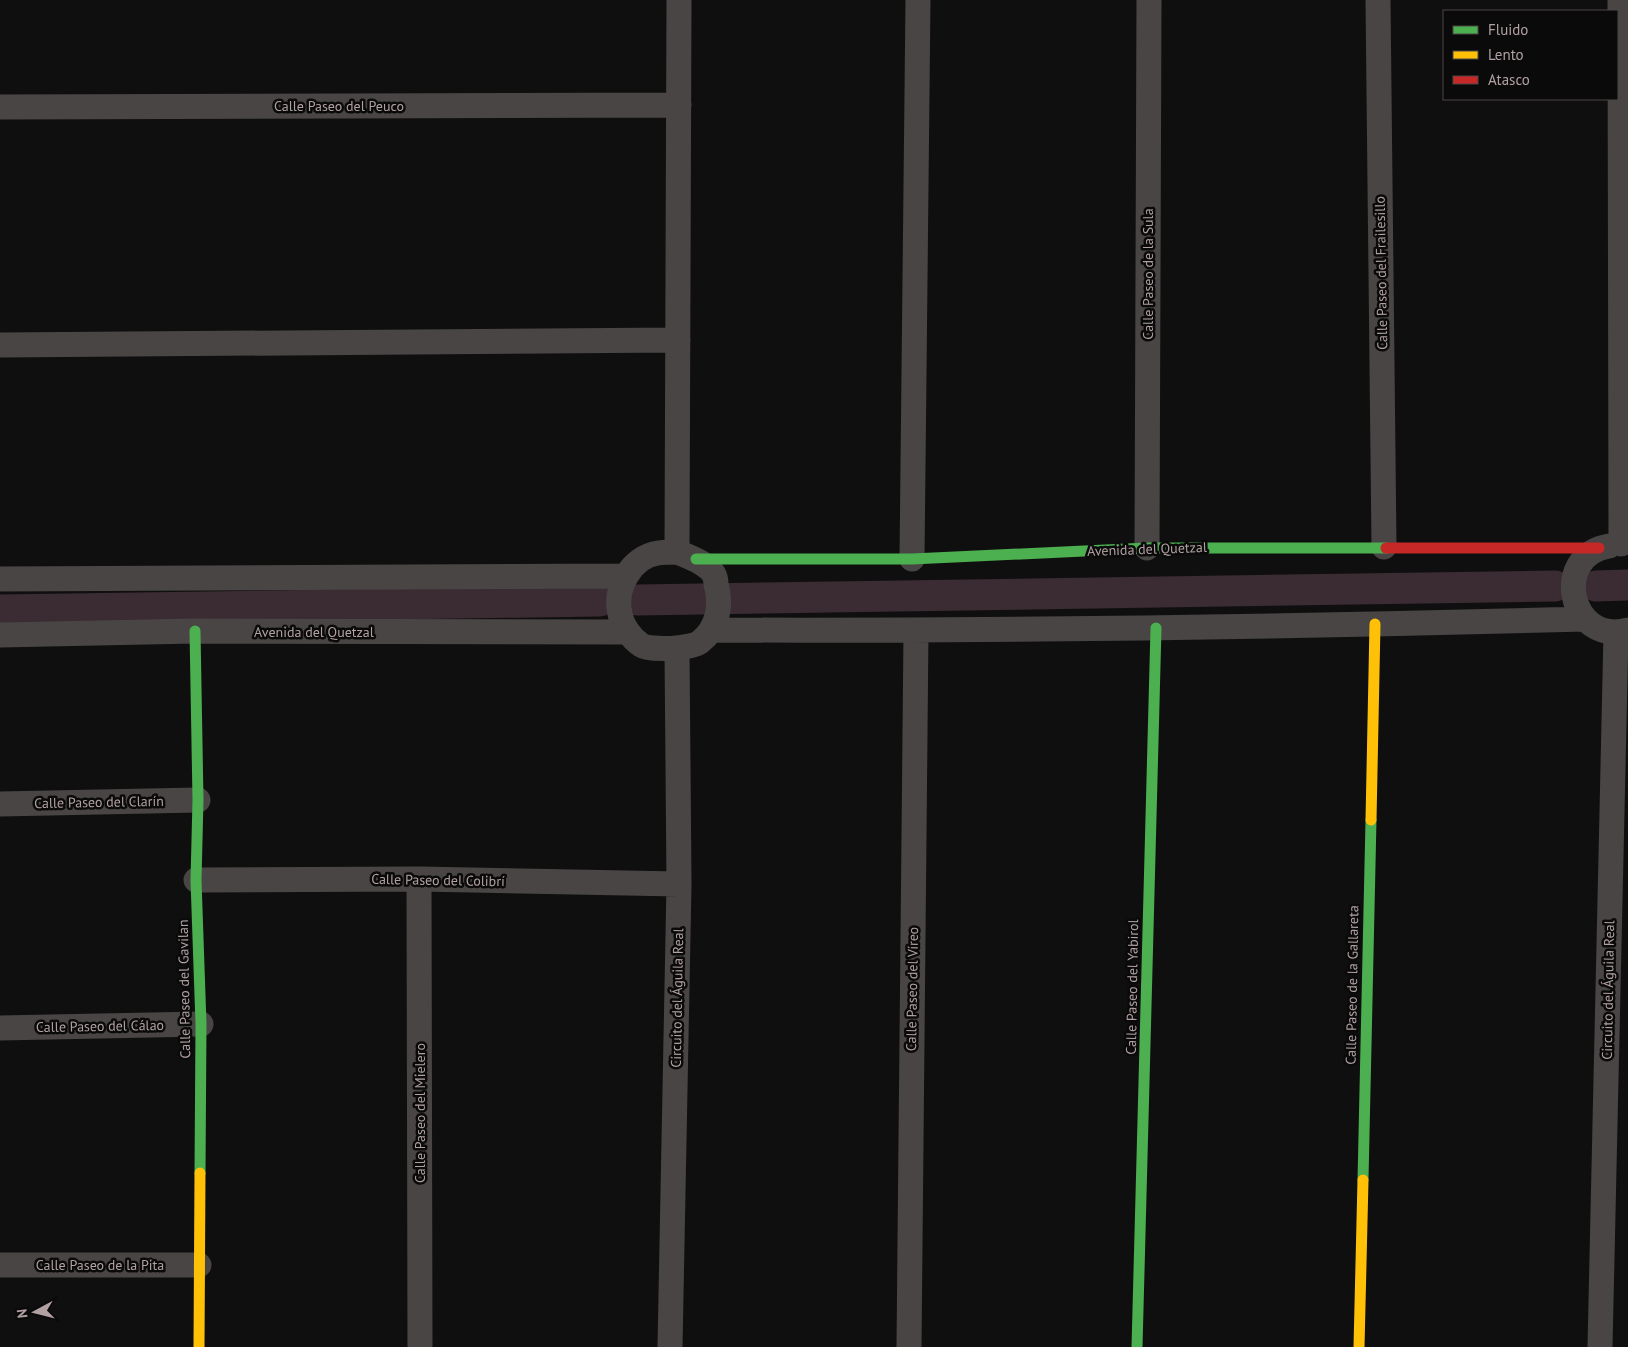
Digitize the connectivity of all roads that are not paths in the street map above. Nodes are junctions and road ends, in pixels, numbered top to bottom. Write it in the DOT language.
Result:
graph roads {
  1 [pos="679,0"];
  2 [pos="918,0"];
  3 [pos="1149,0"];
  4 [pos="1378,0"];
  5 [pos="1620,0"];
  6 [pos="1624,59"];
  7 [pos="678,105"];
  8 [pos="0,107"];
  9 [pos="1624,303"];
  10 [pos="678,340"];
  11 [pos="0,345"];
  12 [pos="1616,546"];
  13 [pos="1384,547"];
  14 [pos="1147,548"];
  15 [pos="912,559"];
  16 [pos="701,568"];
  17 [pos="626,576"];
  18 [pos="0,579"];
  19 [pos="1585,619"];
  20 [pos="1375,624"];
  21 [pos="1156,628"];
  22 [pos="712,630"];
  23 [pos="195,631"];
  24 [pos="916,631"];
  25 [pos="628,632"];
  26 [pos="1622,632"];
  27 [pos="0,634"];
  28 [pos="677,649"];
  29 [pos="198,800"];
  30 [pos="0,804"];
  31 [pos="418,879"];
  32 [pos="196,880"];
  33 [pos="679,884"];
  34 [pos="200,1024"];
  35 [pos="0,1028"];
  36 [pos="0,1264"];
  37 [pos="199,1265"];
  38 [pos="198,1347"];
  39 [pos="420,1347"];
  40 [pos="670,1347"];
  41 [pos="909,1347"];
  42 [pos="1138,1347"];
  43 [pos="1359,1347"];
  44 [pos="1600,1347"];
  1 -- 7 [label="street"];
  2 -- 15 [label="street"];
  3 -- 14 [label="street, Calle Paseo de la Sula"];
  4 -- 13 [label="street, Calle Paseo del Frailesillo"];
  5 -- 6 [label="street"];
  6 -- 9 [label="street"];
  7 -- 8 [label="street, Calle Paseo del Peuco"];
  7 -- 10 [label="street"];
  9 -- 12 [label="street"];
  10 -- 11 [label="street"];
  10 -- 16 [label="street"];
  12 -- 13 [label="street, Avenida del Quetzal"];
  12 -- 19 [label="street"];
  13 -- 14 [label="street, Avenida del Quetzal"];
  14 -- 15 [label="street, Avenida del Quetzal"];
  15 -- 16 [label="street, Avenida del Quetzal"];
  16 -- 17 [label="street"];
  16 -- 22 [label="street"];
  17 -- 18 [label="street"];
  17 -- 25 [label="street"];
  19 -- 20 [label="street"];
  19 -- 26 [label="street"];
  20 -- 21 [label="street"];
  20 -- 43 [label="street, Calle Paseo de la Gallareta"];
  21 -- 24 [label="street"];
  21 -- 42 [label="street, Calle Paseo del Yabirol"];
  22 -- 24 [label="street"];
  22 -- 28 [label="street"];
  23 -- 25 [label="street, Avenida del Quetzal"];
  23 -- 27 [label="street, Avenida del Quetzal"];
  23 -- 29 [label="street, Calle Paseo del Gavilan"];
  24 -- 41 [label="street, Calle Paseo del Víreo"];
  25 -- 28 [label="street"];
  26 -- 44 [label="street, Circuito del Águila Real"];
  28 -- 33 [label="street, Circuito del Águila Real"];
  29 -- 30 [label="street, Calle Paseo del Clarín"];
  29 -- 32 [label="street, Calle Paseo del Gavilan"];
  31 -- 32 [label="street, Calle Paseo del Colibrí"];
  31 -- 33 [label="street, Calle Paseo del Colibrí"];
  31 -- 39 [label="street, Calle Paseo del Mielero"];
  32 -- 34 [label="street, Calle Paseo del Gavilan"];
  33 -- 40 [label="street, Circuito del Águila Real"];
  34 -- 35 [label="street, Calle Paseo del Cálao"];
  34 -- 37 [label="street, Calle Paseo del Gavilan"];
  36 -- 37 [label="street, Calle Paseo de la Pita"];
  37 -- 38 [label="street, Calle Paseo del Gavilan"];
}
